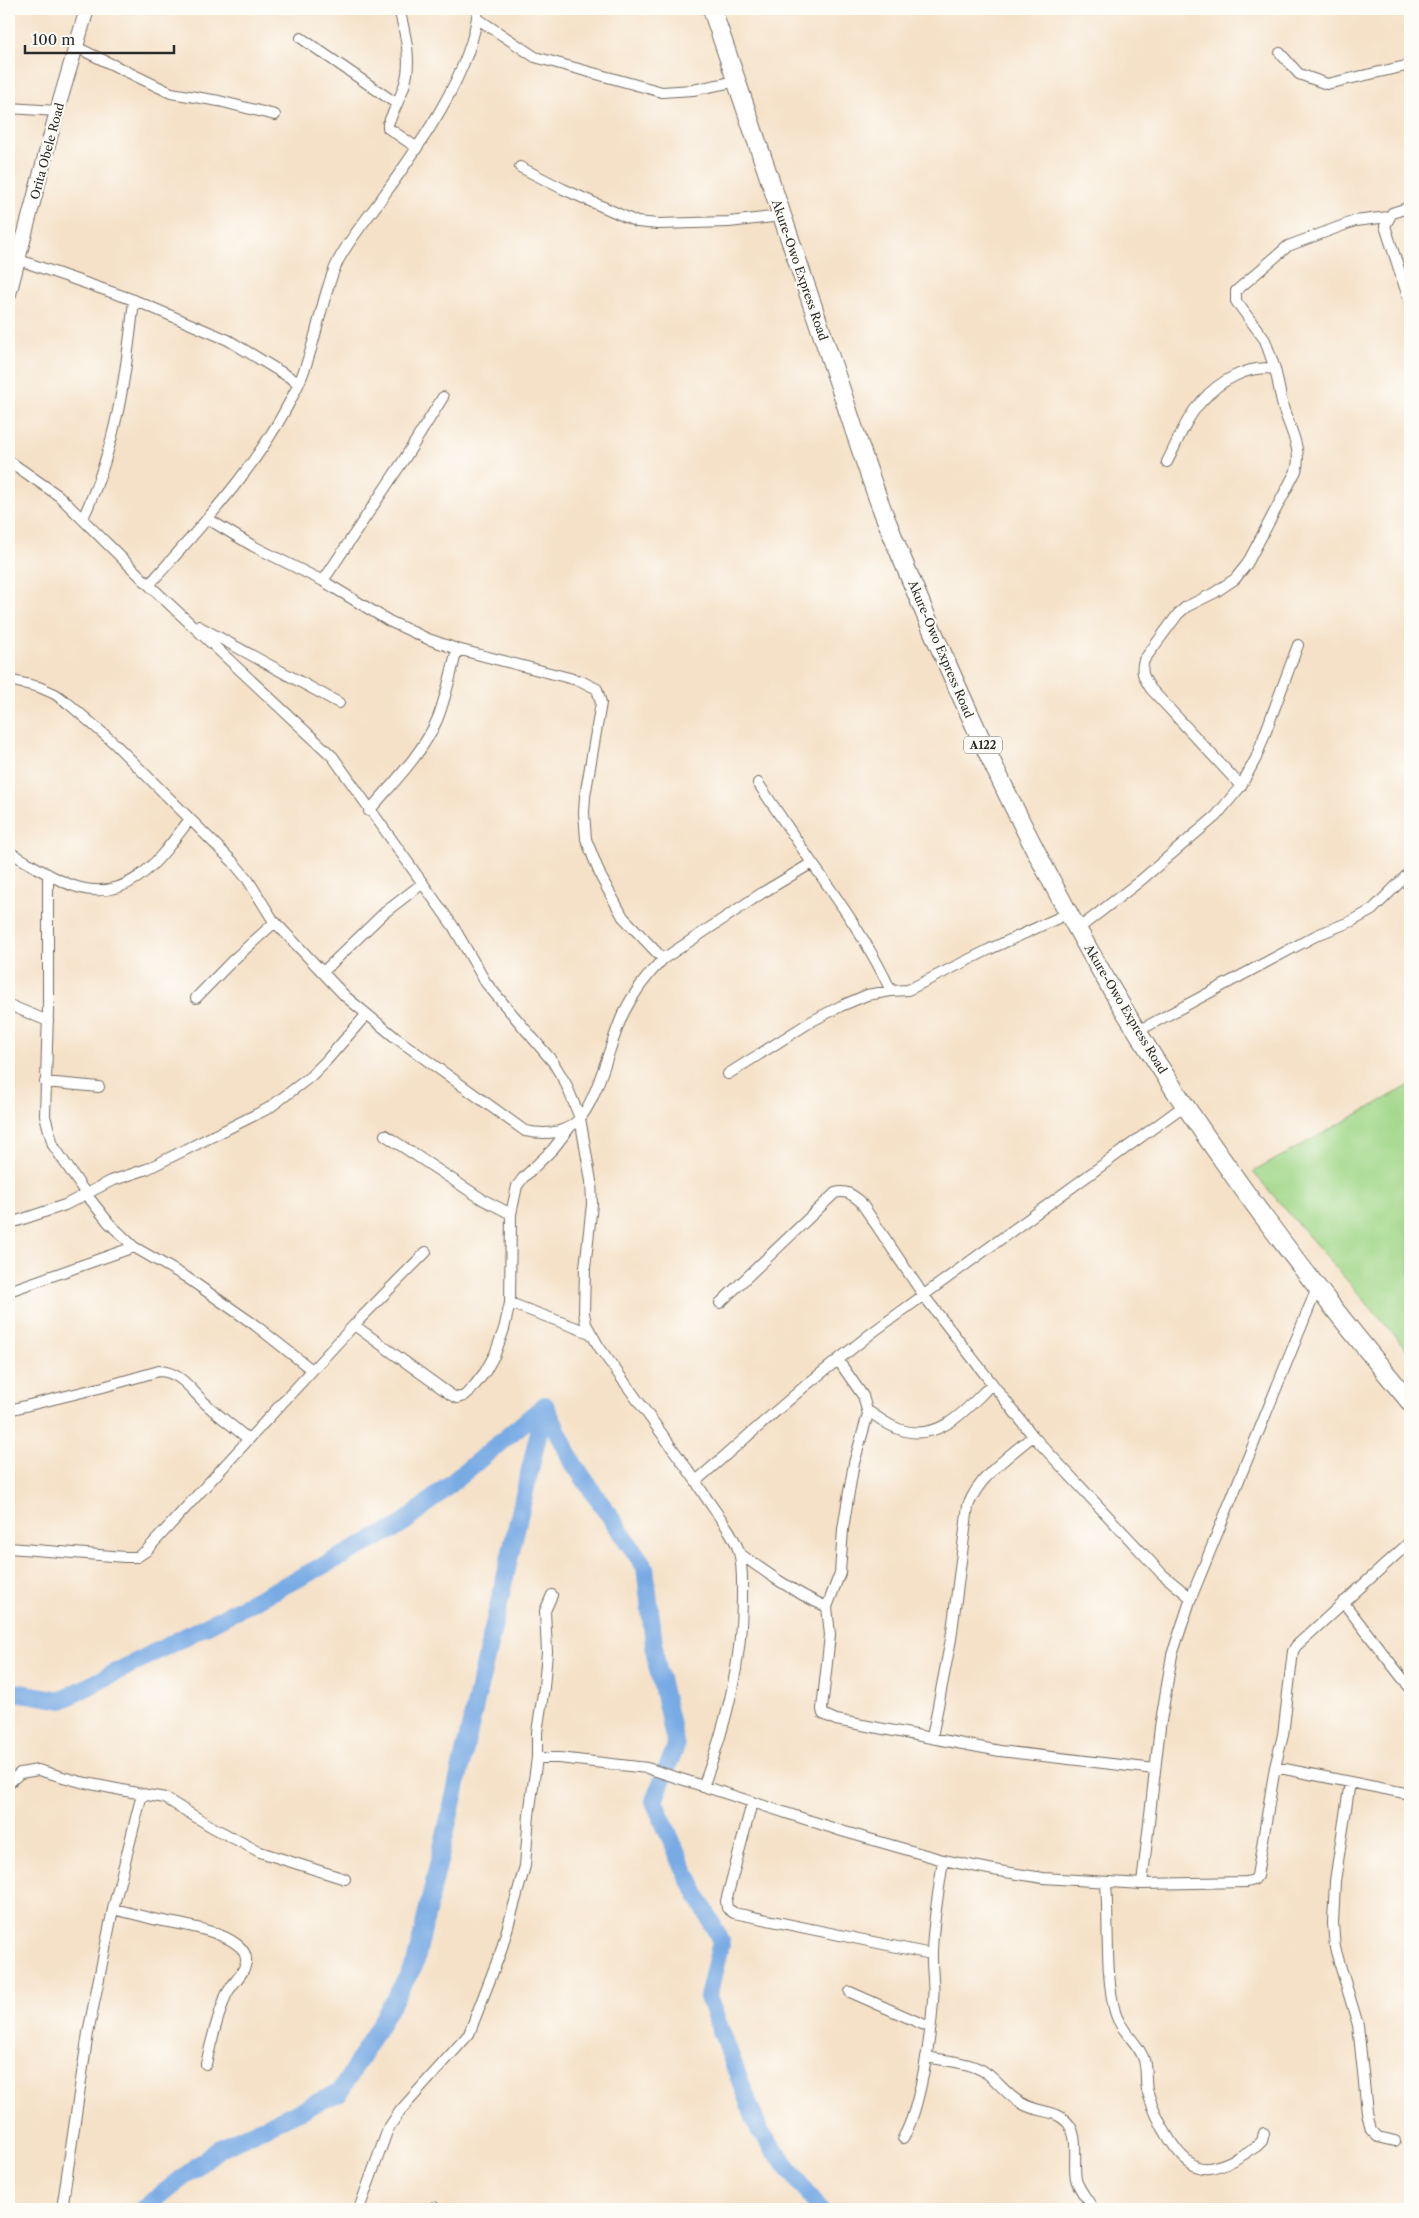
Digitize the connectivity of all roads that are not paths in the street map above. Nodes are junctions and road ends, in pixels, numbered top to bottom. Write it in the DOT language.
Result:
graph roads {
  1 [pos="87,9"];
  2 [pos="399,9"];
  3 [pos="712,9"];
  4 [pos="478,14"];
  5 [pos="300,38"];
  6 [pos="76,47"];
  7 [pos="1280,53"];
  8 [pos="1410,65"];
  9 [pos="737,81"];
  10 [pos="397,104"];
  11 [pos="9,108"];
  12 [pos="57,111"];
  13 [pos="275,115"];
  14 [pos="416,148"];
  15 [pos="520,167"];
  16 [pos="1410,207"];
  17 [pos="781,216"];
  18 [pos="1388,217"];
  19 [pos="15,243"];
  20 [pos="19,260"];
  21 [pos="9,294"];
  22 [pos="134,300"];
  23 [pos="1410,303"];
  24 [pos="1275,369"];
  25 [pos="299,383"];
  26 [pos="443,397"];
  27 [pos="9,461"];
  28 [pos="1167,462"];
  29 [pos="83,518"];
  30 [pos="208,519"];
  31 [pos="323,581"];
  32 [pos="149,586"];
  33 [pos="185,619"];
  34 [pos="1298,645"];
  35 [pos="457,650"];
  36 [pos="9,680"];
  37 [pos="339,703"];
  38 [pos="758,783"];
  39 [pos="1241,786"];
  40 [pos="369,811"];
  41 [pos="190,819"];
  42 [pos="9,852"];
  43 [pos="812,863"];
  44 [pos="1410,872"];
  45 [pos="48,874"];
  46 [pos="423,883"];
  47 [pos="1069,913"];
  48 [pos="275,922"];
  49 [pos="1078,929"];
  50 [pos="663,959"];
  51 [pos="323,972"];
  52 [pos="891,991"];
  53 [pos="196,998"];
  54 [pos="9,1005"];
  55 [pos="366,1014"];
  56 [pos="48,1021"];
  57 [pos="1138,1031"];
  58 [pos="728,1074"];
  59 [pos="45,1082"];
  60 [pos="99,1087"];
  61 [pos="1186,1105"];
  62 [pos="580,1118"];
  63 [pos="571,1125"];
  64 [pos="385,1135"];
  65 [pos="86,1194"];
  66 [pos="511,1214"];
  67 [pos="9,1222"];
  68 [pos="134,1247"];
  69 [pos="426,1252"];
  70 [pos="1317,1288"];
  71 [pos="9,1291"];
  72 [pos="924,1296"];
  73 [pos="510,1303"];
  74 [pos="720,1303"];
  75 [pos="354,1325"];
  76 [pos="590,1333"];
  77 [pos="838,1360"];
  78 [pos="312,1370"];
  79 [pos="992,1384"];
  80 [pos="1410,1402"];
  81 [pos="9,1410"];
  82 [pos="868,1411"];
  83 [pos="1033,1436"];
  84 [pos="248,1439"];
  85 [pos="696,1481"];
  86 [pos="1410,1542"];
  87 [pos="9,1548"];
  88 [pos="739,1552"];
  89 [pos="552,1595"];
  90 [pos="1191,1598"];
  91 [pos="1343,1602"];
  92 [pos="827,1607"];
  93 [pos="1410,1688"];
  94 [pos="932,1737"];
  95 [pos="537,1758"];
  96 [pos="1275,1766"];
  97 [pos="1155,1769"];
  98 [pos="9,1782"];
  99 [pos="1350,1782"];
  100 [pos="703,1787"];
  101 [pos="142,1794"];
  102 [pos="1410,1794"];
  103 [pos="752,1802"];
  104 [pos="943,1860"];
  105 [pos="345,1879"];
  106 [pos="1106,1883"];
  107 [pos="1142,1884"];
  108 [pos="113,1909"];
  109 [pos="931,1954"];
  110 [pos="850,1992"];
  111 [pos="929,2028"];
  112 [pos="926,2057"];
  113 [pos="206,2064"];
  114 [pos="1264,2133"];
  115 [pos="904,2138"];
  116 [pos="1395,2141"];
  117 [pos="62,2209"];
  118 [pos="359,2209"];
  119 [pos="1093,2209"];
  1 -- 6 [label="main road, Orita Obele Road"];
  2 -- 10 [label="street"];
  3 -- 9 [label="highway, Akure-Owo Express Road / A122"];
  4 -- 9 [label="street"];
  4 -- 14 [label="street"];
  5 -- 10 [label="street"];
  6 -- 12 [label="main road, Orita Obele Road"];
  6 -- 13 [label="street"];
  7 -- 8 [label="street"];
  9 -- 17 [label="highway, Akure-Owo Express Road / A122"];
  10 -- 14 [label="street"];
  11 -- 12 [label="street"];
  12 -- 19 [label="main road, Orita Obele Road"];
  14 -- 25 [label="street"];
  15 -- 17 [label="street"];
  16 -- 18 [label="street"];
  17 -- 47 [label="highway, Akure-Owo Express Road / A122"];
  18 -- 23 [label="street"];
  18 -- 24 [label="street"];
  19 -- 20 [label="main road, Orita Obele Road"];
  20 -- 21 [label="main road, Orita Obele Road"];
  20 -- 22 [label="street"];
  22 -- 25 [label="street"];
  22 -- 29 [label="street"];
  24 -- 28 [label="street"];
  24 -- 39 [label="street"];
  25 -- 30 [label="street"];
  26 -- 31 [label="street"];
  27 -- 29 [label="street"];
  29 -- 32 [label="street"];
  30 -- 31 [label="street"];
  30 -- 32 [label="street"];
  31 -- 35 [label="street"];
  32 -- 33 [label="street"];
  33 -- 37 [label="street"];
  33 -- 40 [label="street"];
  34 -- 39 [label="street"];
  35 -- 40 [label="street"];
  35 -- 50 [label="street"];
  36 -- 41 [label="street"];
  38 -- 43 [label="street"];
  39 -- 49 [label="street"];
  40 -- 46 [label="street"];
  41 -- 45 [label="street"];
  41 -- 48 [label="street"];
  42 -- 45 [label="street"];
  43 -- 50 [label="street"];
  43 -- 52 [label="street"];
  44 -- 57 [label="street"];
  45 -- 56 [label="street"];
  46 -- 51 [label="street"];
  46 -- 62 [label="street"];
  47 -- 49 [label="highway, Akure-Owo Express Road / A122"];
  47 -- 52 [label="street"];
  48 -- 51 [label="street"];
  48 -- 53 [label="street"];
  49 -- 57 [label="highway, Akure-Owo Express Road / A122"];
  50 -- 62 [label="street"];
  51 -- 55 [label="street"];
  52 -- 58 [label="street"];
  54 -- 56 [label="street"];
  55 -- 63 [label="street"];
  55 -- 65 [label="street"];
  56 -- 59 [label="street"];
  57 -- 61 [label="highway, Akure-Owo Express Road / A122"];
  59 -- 60 [label="street"];
  59 -- 65 [label="street"];
  61 -- 70 [label="highway, Akure-Owo Express Road / A122"];
  61 -- 72 [label="street"];
  62 -- 63 [label="street"];
  62 -- 76 [label="street"];
  63 -- 66 [label="street"];
  64 -- 66 [label="street"];
  65 -- 67 [label="street"];
  65 -- 68 [label="street"];
  66 -- 73 [label="street"];
  68 -- 71 [label="street"];
  68 -- 78 [label="street"];
  69 -- 75 [label="street"];
  70 -- 80 [label="highway, Akure-Owo Express Road / A122"];
  70 -- 90 [label="street"];
  72 -- 74 [label="street"];
  72 -- 77 [label="street"];
  72 -- 79 [label="street"];
  73 -- 75 [label="street"];
  73 -- 76 [label="street"];
  75 -- 78 [label="street"];
  76 -- 85 [label="street"];
  77 -- 82 [label="street"];
  77 -- 85 [label="street"];
  78 -- 84 [label="street"];
  79 -- 82 [label="street"];
  79 -- 83 [label="street"];
  81 -- 84 [label="street"];
  82 -- 92 [label="street"];
  83 -- 90 [label="street"];
  83 -- 94 [label="street"];
  84 -- 87 [label="street"];
  85 -- 88 [label="street"];
  86 -- 91 [label="street"];
  88 -- 92 [label="street"];
  88 -- 100 [label="street"];
  89 -- 95 [label="street"];
  90 -- 97 [label="street"];
  91 -- 93 [label="street"];
  91 -- 96 [label="street"];
  92 -- 94 [label="street"];
  94 -- 97 [label="street"];
  95 -- 100 [label="street"];
  95 -- 118 [label="street"];
  96 -- 99 [label="street"];
  96 -- 107 [label="street"];
  97 -- 107 [label="street"];
  98 -- 101 [label="street"];
  99 -- 102 [label="street"];
  99 -- 116 [label="street"];
  100 -- 103 [label="street"];
  101 -- 105 [label="street"];
  101 -- 108 [label="street"];
  103 -- 104 [label="street"];
  103 -- 109 [label="street"];
  104 -- 106 [label="street"];
  104 -- 109 [label="street"];
  106 -- 107 [label="street"];
  106 -- 114 [label="street"];
  108 -- 113 [label="street"];
  108 -- 117 [label="street"];
  109 -- 111 [label="street"];
  110 -- 111 [label="street"];
  111 -- 112 [label="street"];
  112 -- 115 [label="street"];
  112 -- 119 [label="street"];
}
